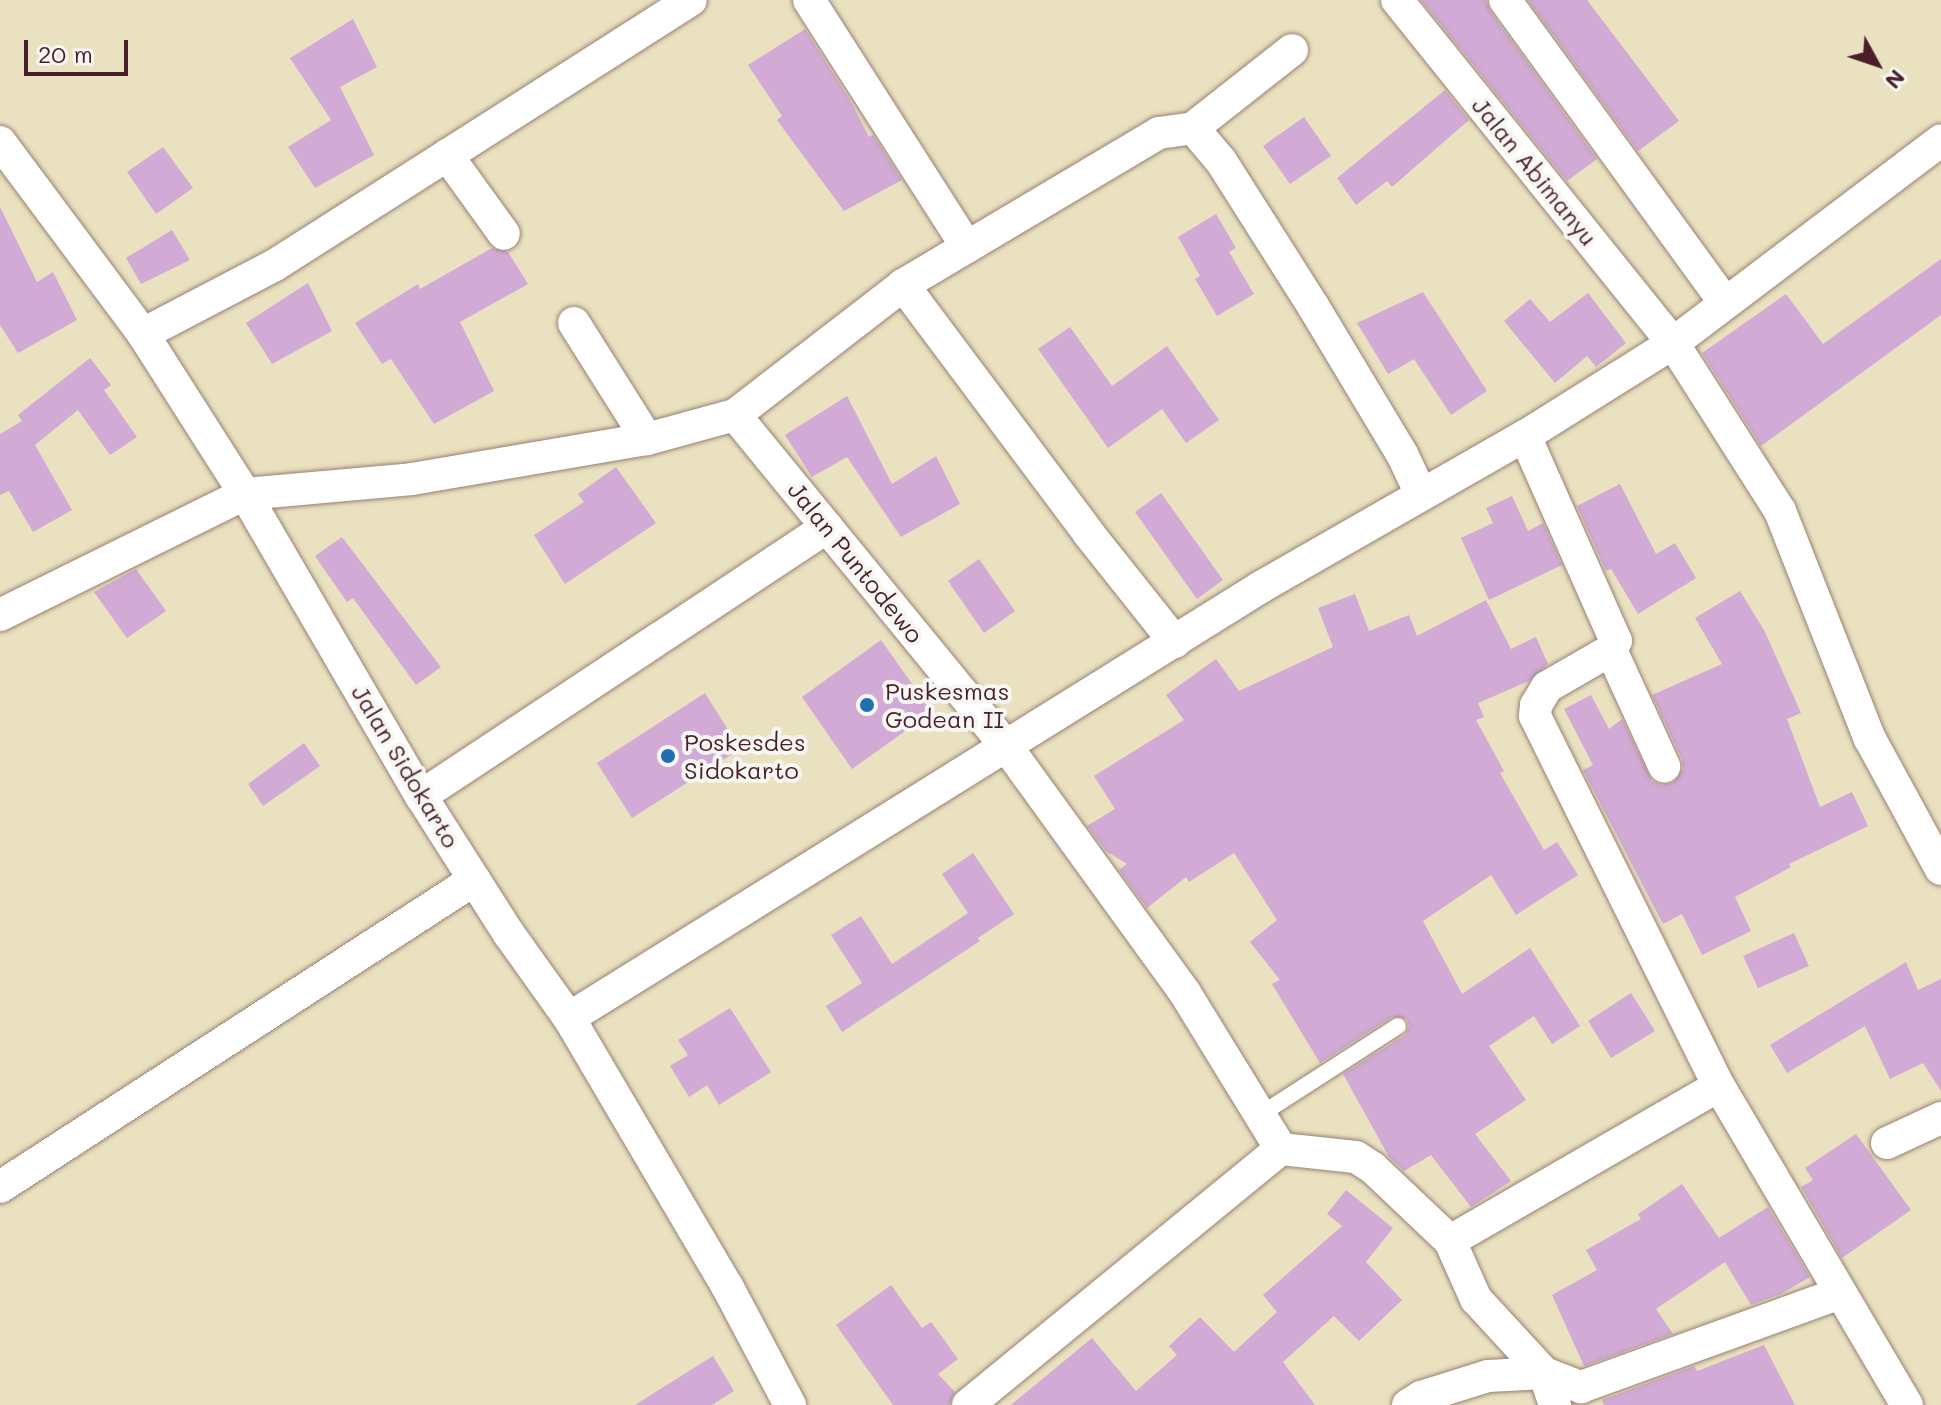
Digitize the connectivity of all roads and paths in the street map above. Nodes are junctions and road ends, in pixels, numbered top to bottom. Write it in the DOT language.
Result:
graph roads {
  1 [pos="691,0"];
  2 [pos="809,0"];
  3 [pos="1397,0"];
  4 [pos="1505,0"];
  5 [pos="1292,50"];
  6 [pos="1193,128"];
  7 [pos="1941,140"];
  8 [pos="0,142"];
  9 [pos="447,155"];
  10 [pos="504,234"];
  11 [pos="967,247"];
  12 [pos="903,285"];
  13 [pos="1725,303"];
  14 [pos="574,323"];
  15 [pos="143,334"];
  16 [pos="1673,343"];
  17 [pos="735,415"];
  18 [pos="1525,436"];
  19 [pos="647,439"];
  20 [pos="245,494"];
  21 [pos="1421,494"];
  22 [pos="827,527"];
  23 [pos="0,615"];
  24 [pos="1175,642"];
  25 [pos="1611,650"];
  26 [pos="1007,747"];
  27 [pos="1664,766"];
  28 [pos="421,796"];
  29 [pos="1941,869"];
  30 [pos="474,880"];
  31 [pos="569,1018"];
  32 [pos="1398,1026"];
  33 [pos="1719,1086"];
  34 [pos="1260,1115"];
  35 [pos="1941,1118"];
  36 [pos="1887,1143"];
  37 [pos="1281,1149"];
  38 [pos="0,1187"];
  39 [pos="1450,1241"];
  40 [pos="1841,1293"];
  41 [pos="1544,1373"];
  42 [pos="790,1405"];
  43 [pos="968,1405"];
  44 [pos="1408,1405"];
  45 [pos="1555,1405"];
  46 [pos="1907,1405"];
  1 -- 9 [label="street"];
  2 -- 11 [label="street"];
  3 -- 16 [label="street, Jalan Abimanyu"];
  4 -- 13 [label="street"];
  5 -- 6 [label="street"];
  6 -- 11 [label="street"];
  6 -- 21 [label="street"];
  7 -- 13 [label="street"];
  8 -- 15 [label="street, Jalan Sidokarto"];
  9 -- 10 [label="street"];
  9 -- 15 [label="street"];
  11 -- 12 [label="street"];
  12 -- 17 [label="street"];
  12 -- 24 [label="street"];
  13 -- 16 [label="street"];
  14 -- 19 [label="street"];
  15 -- 20 [label="street, Jalan Sidokarto"];
  16 -- 18 [label="street"];
  16 -- 29 [label="street, Jalan Abimanyu"];
  17 -- 19 [label="street"];
  17 -- 22 [label="street, Jalan Puntodewo"];
  18 -- 21 [label="street"];
  18 -- 25 [label="street"];
  19 -- 20 [label="street"];
  20 -- 23 [label="street"];
  20 -- 28 [label="street, Jalan Sidokarto"];
  21 -- 24 [label="street"];
  22 -- 26 [label="street, Jalan Puntodewo"];
  22 -- 28 [label="street"];
  24 -- 26 [label="street"];
  25 -- 27 [label="street"];
  25 -- 33 [label="street"];
  26 -- 31 [label="street"];
  26 -- 34 [label="street, Jalan Puntodewo"];
  28 -- 30 [label="street, Jalan Sidokarto"];
  30 -- 31 [label="street, Jalan Sidokarto"];
  30 -- 38 [label="street"];
  31 -- 42 [label="street, Jalan Sidokarto"];
  32 -- 34 [label="lane"];
  33 -- 39 [label="street"];
  33 -- 40 [label="street"];
  34 -- 37 [label="street, Jalan Puntodewo"];
  35 -- 36 [label="street"];
  37 -- 39 [label="street"];
  37 -- 43 [label="street"];
  39 -- 41 [label="street"];
  40 -- 41 [label="street"];
  40 -- 46 [label="street"];
  41 -- 44 [label="street"];
  41 -- 45 [label="street"];
}
